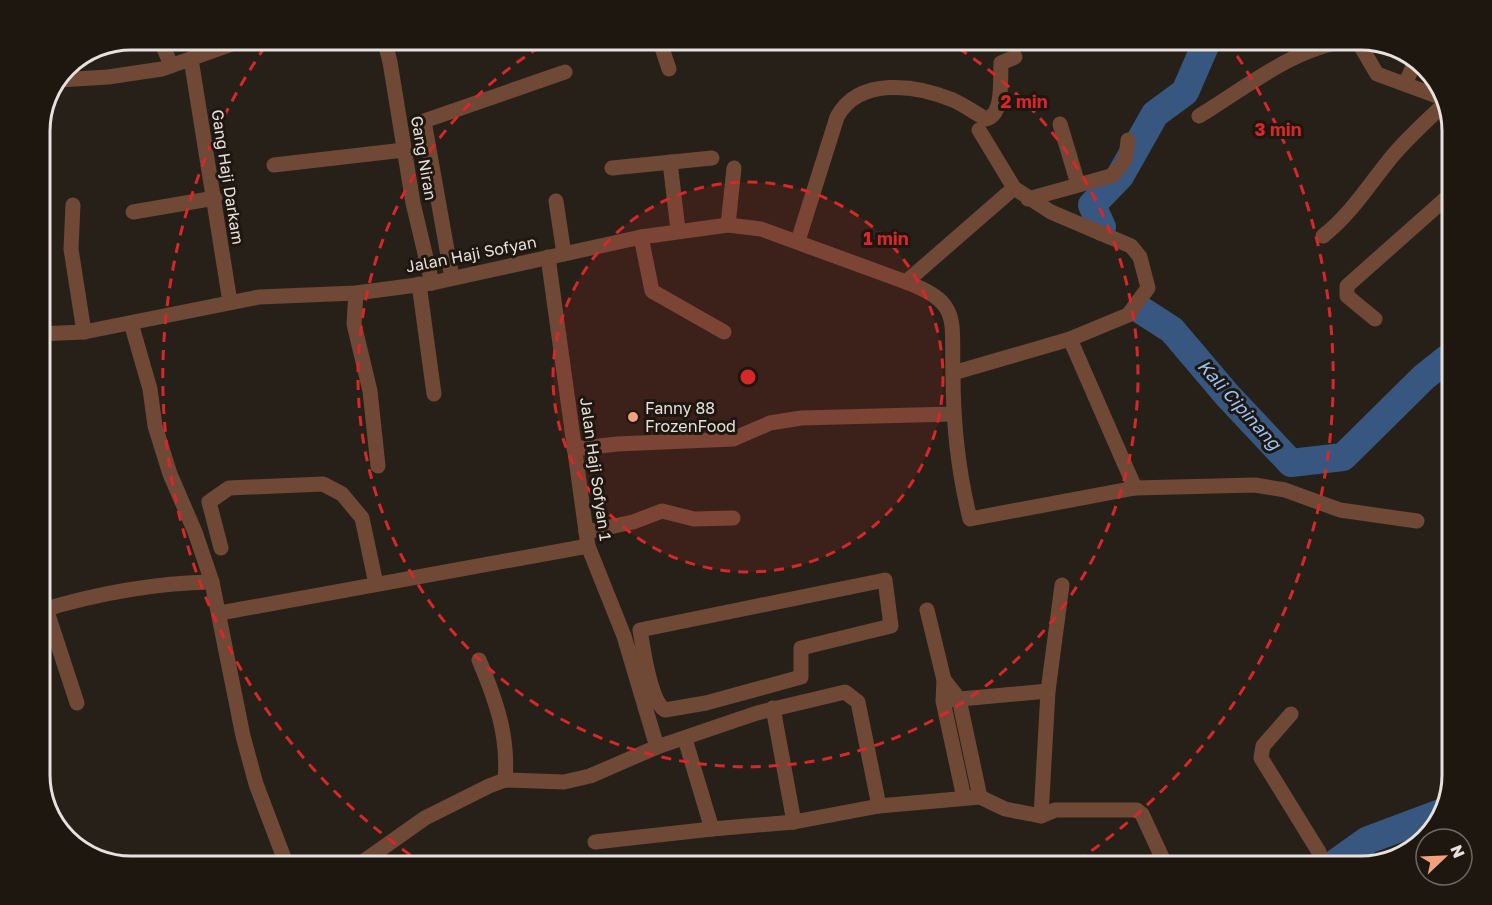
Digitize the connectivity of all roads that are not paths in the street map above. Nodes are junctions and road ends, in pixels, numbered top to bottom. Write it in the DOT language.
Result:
graph roads {
  1 [pos="165,50"];
  2 [pos="215,50"];
  3 [pos="386,50"];
  4 [pos="663,50"];
  5 [pos="1313,50"];
  6 [pos="1363,50"];
  7 [pos="1015,57"];
  8 [pos="190,59"];
  9 [pos="171,65"];
  10 [pos="1413,67"];
  11 [pos="669,69"];
  12 [pos="566,72"];
  13 [pos="68,79"];
  14 [pos="1405,84"];
  15 [pos="1434,95"];
  16 [pos="1439,107"];
  17 [pos="1199,116"];
  18 [pos="1060,124"];
  19 [pos="979,130"];
  20 [pos="1128,140"];
  21 [pos="405,150"];
  22 [pos="712,158"];
  23 [pos="670,162"];
  24 [pos="274,165"];
  25 [pos="612,168"];
  26 [pos="734,168"];
  27 [pos="1078,184"];
  28 [pos="1014,188"];
  29 [pos="215,198"];
  30 [pos="1028,199"];
  31 [pos="556,201"];
  32 [pos="1442,202"];
  33 [pos="73,205"];
  34 [pos="133,212"];
  35 [pos="728,225"];
  36 [pos="678,230"];
  37 [pos="1323,236"];
  38 [pos="641,237"];
  39 [pos="798,241"];
  40 [pos="564,254"];
  41 [pos="548,257"];
  42 [pos="452,278"];
  43 [pos="904,281"];
  44 [pos="425,284"];
  45 [pos="356,293"];
  46 [pos="230,302"];
  47 [pos="1375,319"];
  48 [pos="131,323"];
  49 [pos="84,332"];
  50 [pos="724,332"];
  51 [pos="50,334"];
  52 [pos="1070,339"];
  53 [pos="953,373"];
  54 [pos="434,394"];
  55 [pos="953,414"];
  56 [pos="574,449"];
  57 [pos="378,466"];
  58 [pos="1135,488"];
  59 [pos="733,518"];
  60 [pos="1417,521"];
  61 [pos="587,539"];
  62 [pos="221,548"];
  63 [pos="212,582"];
  64 [pos="376,584"];
  65 [pos="1062,585"];
  66 [pos="50,608"];
  67 [pos="927,610"];
  68 [pos="220,613"];
  69 [pos="50,629"];
  70 [pos="640,630"];
  71 [pos="624,636"];
  72 [pos="479,660"];
  73 [pos="944,680"];
  74 [pos="1048,690"];
  75 [pos="959,699"];
  76 [pos="943,701"];
  77 [pos="77,703"];
  78 [pos="773,708"];
  79 [pos="1291,714"];
  80 [pos="685,740"];
  81 [pos="657,747"];
  82 [pos="505,780"];
  83 [pos="980,797"];
  84 [pos="964,798"];
  85 [pos="879,806"];
  86 [pos="1041,816"];
  87 [pos="794,822"];
  88 [pos="712,829"];
  89 [pos="595,842"];
  90 [pos="283,856"];
  91 [pos="371,856"];
  92 [pos="1161,856"];
  93 [pos="1319,856"];
  1 -- 9 [label="street"];
  2 -- 8 [label="street"];
  3 -- 21 [label="street, Gang Niran"];
  4 -- 11 [label="street"];
  5 -- 17 [label="street"];
  6 -- 14 [label="street"];
  7 -- 39 [label="street"];
  8 -- 9 [label="street"];
  8 -- 29 [label="street, Gang Haji Darkam"];
  9 -- 13 [label="street"];
  10 -- 14 [label="street"];
  12 -- 42 [label="street"];
  14 -- 15 [label="street"];
  16 -- 37 [label="street"];
  18 -- 27 [label="street"];
  19 -- 28 [label="street"];
  20 -- 27 [label="street"];
  21 -- 24 [label="street"];
  21 -- 44 [label="street, Gang Niran"];
  22 -- 23 [label="street"];
  23 -- 25 [label="street"];
  23 -- 36 [label="street"];
  26 -- 35 [label="street"];
  27 -- 30 [label="street"];
  28 -- 30 [label="street"];
  28 -- 43 [label="street"];
  29 -- 34 [label="street"];
  29 -- 46 [label="street, Gang Haji Darkam"];
  30 -- 52 [label="street"];
  31 -- 40 [label="street"];
  32 -- 47 [label="street"];
  33 -- 49 [label="street"];
  35 -- 36 [label="street, Jalan Haji Sofyan"];
  35 -- 39 [label="street, Jalan Haji Sofyan"];
  36 -- 38 [label="street, Jalan Haji Sofyan"];
  38 -- 40 [label="street, Jalan Haji Sofyan"];
  38 -- 50 [label="street"];
  39 -- 43 [label="street, Jalan Haji Sofyan"];
  40 -- 41 [label="street, Jalan Haji Sofyan"];
  41 -- 42 [label="street, Jalan Haji Sofyan"];
  41 -- 56 [label="street, Jalan Haji Sofyan 1"];
  42 -- 44 [label="street, Jalan Haji Sofyan"];
  43 -- 53 [label="street, Jalan Haji Sofyan"];
  44 -- 45 [label="street, Jalan Haji Sofyan"];
  44 -- 54 [label="street, Gang Niran"];
  45 -- 46 [label="street, Jalan Haji Sofyan"];
  45 -- 57 [label="street"];
  46 -- 48 [label="street, Jalan Haji Sofyan"];
  48 -- 49 [label="street, Jalan Haji Sofyan"];
  48 -- 63 [label="street"];
  49 -- 51 [label="street, Jalan Haji Sofyan"];
  52 -- 53 [label="street"];
  52 -- 58 [label="street"];
  53 -- 55 [label="street, Jalan Haji Sofyan"];
  55 -- 56 [label="street"];
  55 -- 58 [label="street, Jalan Haji Sofyan"];
  56 -- 61 [label="street, Jalan Haji Sofyan 1"];
  58 -- 60 [label="street"];
  59 -- 61 [label="street"];
  61 -- 64 [label="street"];
  61 -- 71 [label="street, Jalan Haji Sofyan 1"];
  62 -- 64 [label="street"];
  63 -- 66 [label="street"];
  63 -- 68 [label="street"];
  64 -- 68 [label="street"];
  65 -- 74 [label="street"];
  67 -- 73 [label="street"];
  68 -- 90 [label="street"];
  69 -- 77 [label="street"];
  70 -- 70 [label="street"];
  70 -- 71 [label="street"];
  71 -- 81 [label="street, Jalan Haji Sofyan 1"];
  72 -- 82 [label="street"];
  73 -- 75 [label="street"];
  73 -- 76 [label="street"];
  74 -- 75 [label="street"];
  74 -- 86 [label="street"];
  75 -- 76 [label="street"];
  75 -- 83 [label="street"];
  76 -- 84 [label="street"];
  78 -- 80 [label="street"];
  78 -- 85 [label="street"];
  78 -- 87 [label="street"];
  79 -- 93 [label="street"];
  80 -- 81 [label="street"];
  80 -- 88 [label="street"];
  81 -- 82 [label="street"];
  82 -- 91 [label="street"];
  83 -- 84 [label="street"];
  83 -- 86 [label="street"];
  84 -- 85 [label="street"];
  85 -- 87 [label="street"];
  86 -- 92 [label="street"];
  87 -- 88 [label="street"];
  88 -- 89 [label="street"];
}
